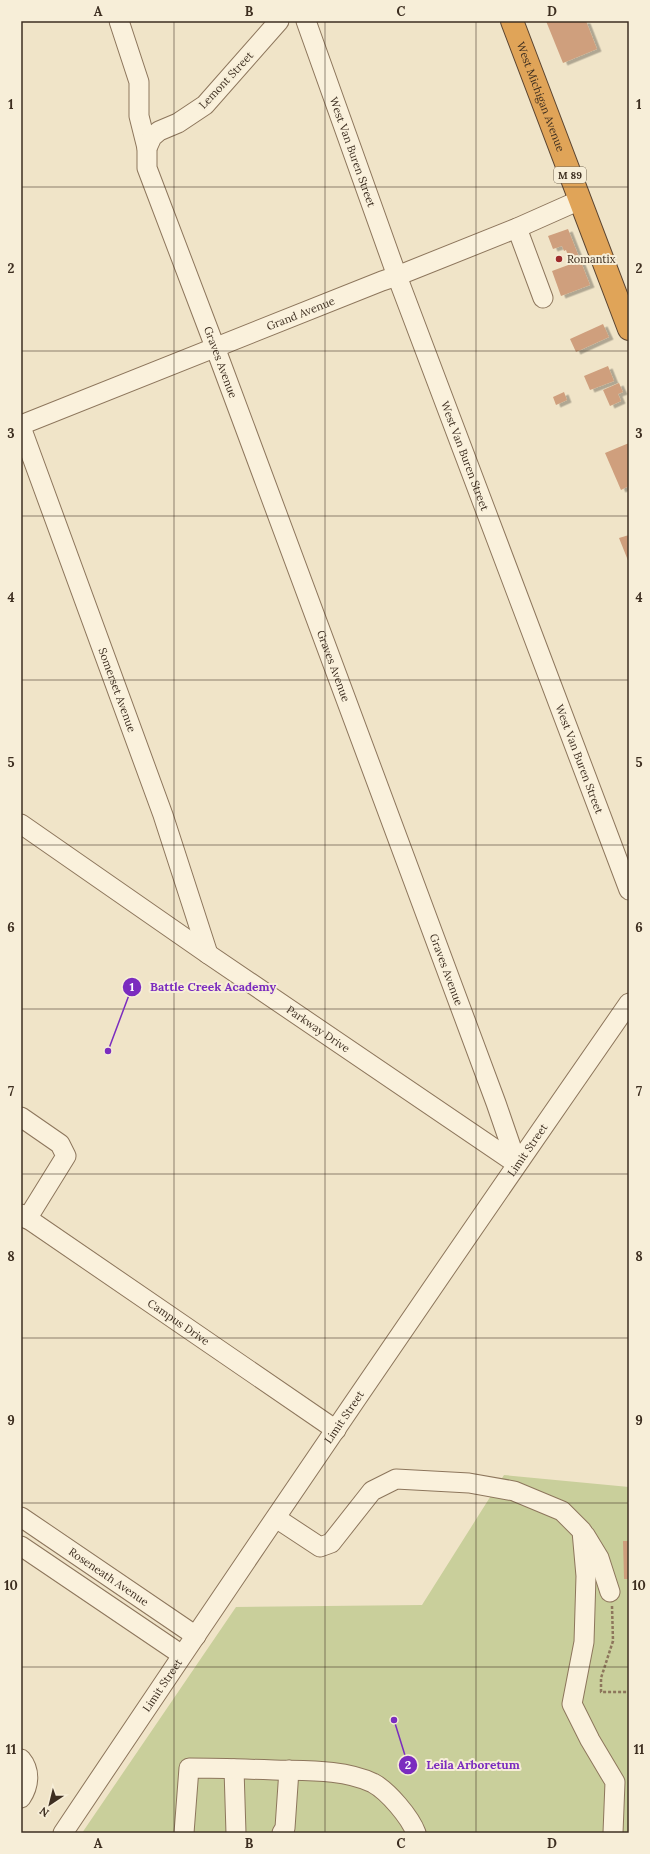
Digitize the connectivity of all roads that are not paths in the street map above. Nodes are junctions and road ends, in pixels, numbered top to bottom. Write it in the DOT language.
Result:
graph roads {
  1 [pos="119,21"];
  2 [pos="279,21"];
  3 [pos="306,21"];
  4 [pos="512,21"];
  5 [pos="147,148"];
  6 [pos="580,200"];
  7 [pos="517,228"];
  8 [pos="397,276"];
  9 [pos="543,298"];
  10 [pos="629,329"];
  11 [pos="216,347"];
  12 [pos="21,426"];
  13 [pos="21,824"];
  14 [pos="629,890"];
  15 [pos="208,954"];
  16 [pos="629,1003"];
  17 [pos="21,1117"];
  18 [pos="517,1164"];
  19 [pos="24,1216"];
  20 [pos="336,1430"];
  21 [pos="21,1517"];
  22 [pos="276,1518"];
  23 [pos="582,1531"];
  24 [pos="21,1546"];
  25 [pos="610,1592"];
  26 [pos="196,1636"];
  27 [pos="182,1655"];
  28 [pos="21,1760"];
  29 [pos="234,1769"];
  30 [pos="289,1770"];
  31 [pos="622,1786"];
  32 [pos="21,1798"];
  33 [pos="63,1833"];
  34 [pos="184,1833"];
  35 [pos="236,1833"];
  36 [pos="282,1833"];
  37 [pos="416,1833"];
  38 [pos="614,1833"];
  1 -- 5 [label="street"];
  2 -- 5 [label="street, Lemont Street"];
  3 -- 8 [label="street, West Van Buren Street"];
  4 -- 6 [label="highway, West Michigan Avenue / M 89"];
  5 -- 11 [label="street, Graves Avenue"];
  6 -- 7 [label="street, Grand Avenue"];
  6 -- 10 [label="highway, West Michigan Avenue / M 89"];
  7 -- 8 [label="street, Grand Avenue"];
  7 -- 9 [label="street"];
  8 -- 11 [label="street, Grand Avenue"];
  8 -- 14 [label="street, West Van Buren Street"];
  11 -- 12 [label="street, Grand Avenue"];
  11 -- 18 [label="street, Graves Avenue"];
  12 -- 15 [label="street, Somerset Avenue"];
  13 -- 15 [label="street, Parkway Drive"];
  15 -- 18 [label="street, Parkway Drive"];
  16 -- 18 [label="street, Limit Street"];
  17 -- 19 [label="street"];
  18 -- 20 [label="street, Limit Street"];
  19 -- 20 [label="street, Campus Drive"];
  20 -- 22 [label="street, Limit Street"];
  21 -- 26 [label="street, Roseneath Avenue"];
  22 -- 23 [label="street"];
  22 -- 26 [label="street, Limit Street"];
  23 -- 25 [label="street"];
  23 -- 31 [label="street"];
  24 -- 27 [label="street"];
  26 -- 27 [label="street, Limit Street"];
  27 -- 33 [label="street, Limit Street"];
  28 -- 32 [label="street"];
  29 -- 30 [label="street"];
  29 -- 34 [label="street"];
  29 -- 35 [label="street"];
  30 -- 36 [label="street"];
  30 -- 37 [label="street"];
  31 -- 38 [label="street"];
}
